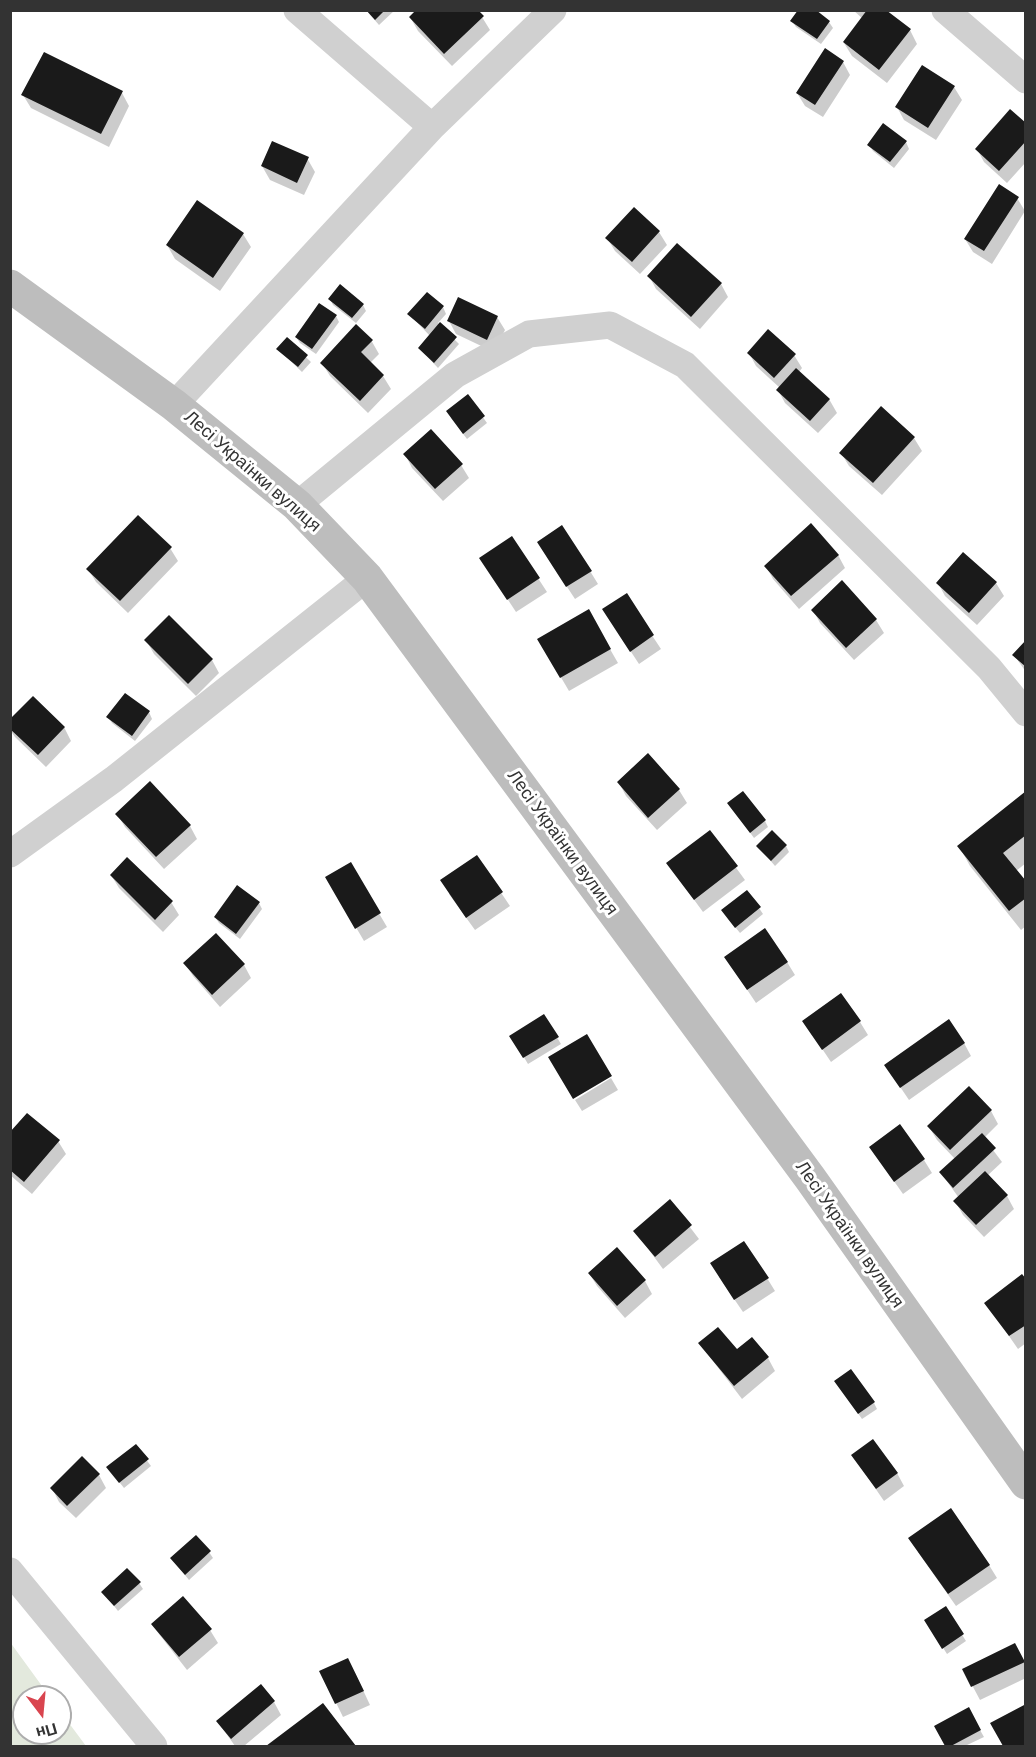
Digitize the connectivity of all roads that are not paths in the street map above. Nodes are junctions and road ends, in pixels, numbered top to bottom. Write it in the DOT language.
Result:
graph roads {
  1 [pos="297,10"];
  2 [pos="553,10"];
  3 [pos="945,10"];
  4 [pos="1026,80"];
  5 [pos="432,127"];
  6 [pos="10,286"];
  7 [pos="174,405"];
  8 [pos="297,505"];
  9 [pos="367,579"];
  10 [pos="1026,713"];
  11 [pos="10,854"];
  12 [pos="1026,1483"];
  13 [pos="10,1571"];
  14 [pos="154,1746"];
  1 -- 5 [label="street"];
  2 -- 5 [label="street"];
  3 -- 4 [label="street"];
  5 -- 7 [label="street"];
  6 -- 7 [label="street, Лесі Українки вулиця"];
  7 -- 8 [label="street, Лесі Українки вулиця"];
  8 -- 9 [label="street, Лесі Українки вулиця"];
  8 -- 10 [label="street"];
  9 -- 11 [label="street"];
  9 -- 12 [label="street, Лесі Українки вулиця"];
  13 -- 14 [label="street"];
}
